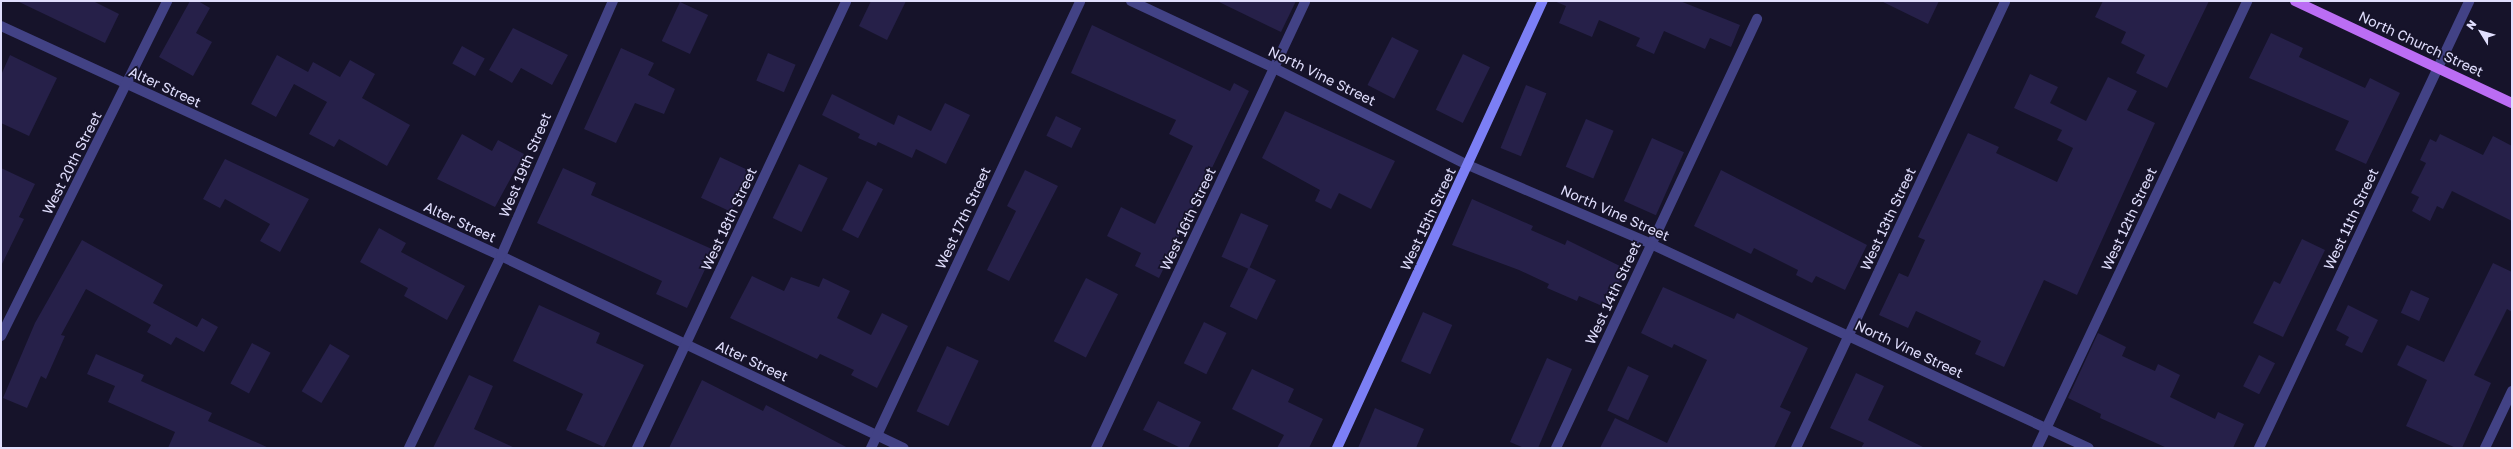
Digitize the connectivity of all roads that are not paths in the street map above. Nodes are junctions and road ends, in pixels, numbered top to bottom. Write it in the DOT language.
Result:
graph roads {
  1 [pos="167,1"];
  2 [pos="613,1"];
  3 [pos="846,1"];
  4 [pos="1080,1"];
  5 [pos="1131,1"];
  6 [pos="1305,1"];
  7 [pos="1543,1"];
  8 [pos="2005,1"];
  9 [pos="2247,1"];
  10 [pos="2296,1"];
  11 [pos="2469,1"];
  12 [pos="1757,19"];
  13 [pos="1,26"];
  14 [pos="1274,68"];
  15 [pos="2438,68"];
  16 [pos="128,85"];
  17 [pos="2512,103"];
  18 [pos="1468,165"];
  19 [pos="1652,244"];
  20 [pos="501,256"];
  21 [pos="1,336"];
  22 [pos="1848,336"];
  23 [pos="685,346"];
  24 [pos="2512,391"];
  25 [pos="2046,428"];
  26 [pos="877,435"];
  27 [pos="409,448"];
  28 [pos="637,448"];
  29 [pos="871,448"];
  30 [pos="904,448"];
  31 [pos="1096,448"];
  32 [pos="1337,448"];
  33 [pos="1556,448"];
  34 [pos="1796,448"];
  35 [pos="2037,448"];
  36 [pos="2089,448"];
  37 [pos="2259,448"];
  38 [pos="2485,448"];
  1 -- 16 [label="street, West 20th Street"];
  2 -- 20 [label="street, West 19th Street"];
  3 -- 23 [label="street, West 18th Street"];
  4 -- 26 [label="street, West 17th Street"];
  5 -- 14 [label="street, North Vine Street"];
  6 -- 14 [label="street, West 16th Street"];
  7 -- 18 [label="main road, West 15th Street"];
  8 -- 22 [label="street, West 13th Street"];
  9 -- 25 [label="street, West 12th Street"];
  10 -- 15 [label="main road, North Church Street"];
  11 -- 15 [label="street, West 11th Street"];
  12 -- 19 [label="street, West 14th Street"];
  13 -- 16 [label="street, Alter Street"];
  14 -- 18 [label="street, North Vine Street"];
  14 -- 31 [label="street, West 16th Street"];
  15 -- 17 [label="main road, North Church Street"];
  15 -- 37 [label="street, West 11th Street"];
  16 -- 20 [label="street, Alter Street"];
  16 -- 21 [label="street, West 20th Street"];
  18 -- 19 [label="street, North Vine Street"];
  18 -- 32 [label="main road, West 15th Street"];
  19 -- 22 [label="street, North Vine Street"];
  19 -- 33 [label="street, West 14th Street"];
  20 -- 23 [label="street, Alter Street"];
  20 -- 27 [label="street, West 19th Street"];
  22 -- 25 [label="street, North Vine Street"];
  22 -- 34 [label="street, West 13th Street"];
  23 -- 26 [label="street, Alter Street"];
  23 -- 28 [label="street, West 18th Street"];
  24 -- 38 [label="street"];
  25 -- 35 [label="street, West 12th Street"];
  25 -- 36 [label="street, North Vine Street"];
  26 -- 29 [label="street, West 17th Street"];
  26 -- 30 [label="street, Alter Street"];
}
